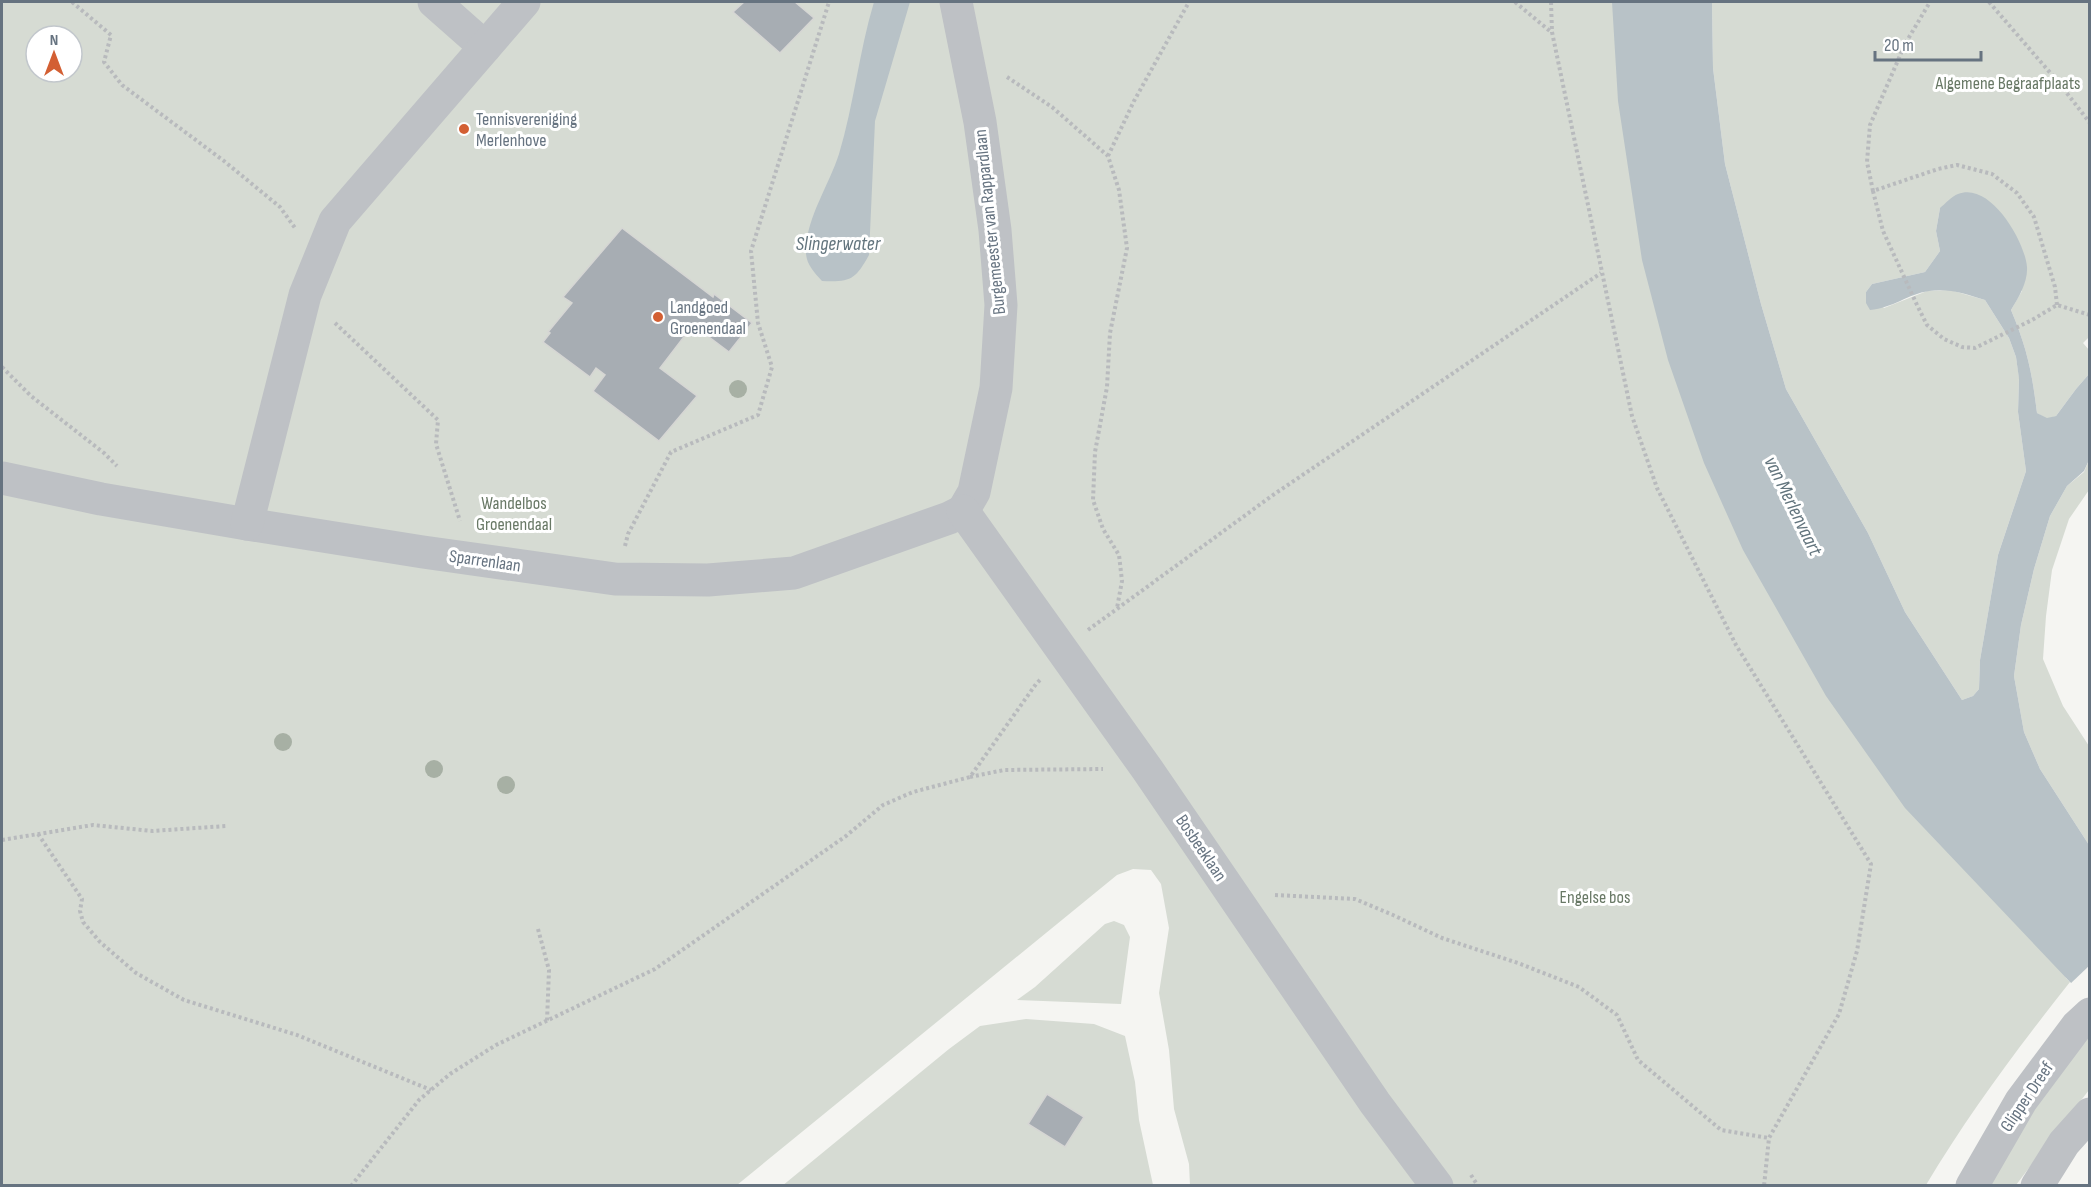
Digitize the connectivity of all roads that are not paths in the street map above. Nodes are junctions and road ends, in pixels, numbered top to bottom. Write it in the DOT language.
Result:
graph roads {
  1 [pos="434,2"];
  2 [pos="524,2"];
  3 [pos="956,2"];
  4 [pos="485,47"];
  5 [pos="2,478"];
  6 [pos="963,511"];
  7 [pos="247,524"];
  8 [pos="2083,1020"];
  9 [pos="2090,1114"];
  10 [pos="1437,1185"];
  11 [pos="1972,1185"];
  12 [pos="2037,1185"];
  1 -- 4 [label="street"];
  2 -- 4 [label="street"];
  3 -- 6 [label="street, Burgemeester van Rappardlaan"];
  4 -- 7 [label="street"];
  5 -- 7 [label="street, Sparrenlaan"];
  6 -- 7 [label="street, Sparrenlaan"];
  6 -- 10 [label="street, Bosbeeklaan"];
  8 -- 11 [label="street, Glipper Dreef"];
  9 -- 12 [label="street"];
}
